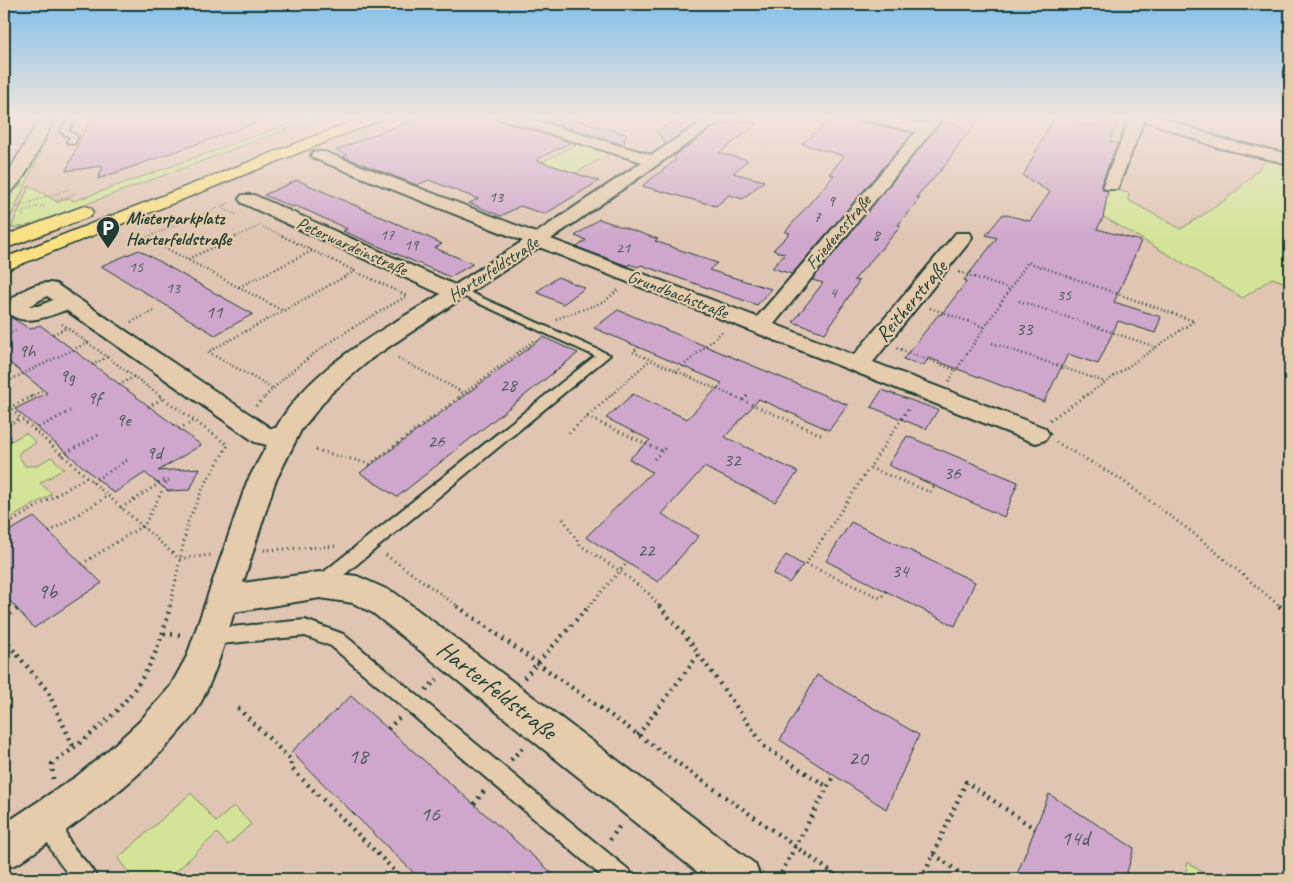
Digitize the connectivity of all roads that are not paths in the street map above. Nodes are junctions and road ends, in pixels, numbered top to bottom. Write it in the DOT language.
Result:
graph roads {
  1 [pos="26,157"];
  2 [pos="275,157"];
  3 [pos="325,157"];
  4 [pos="644,157"];
  5 [pos="657,157"];
  6 [pos="902,157"];
  7 [pos="1121,157"];
  8 [pos="653,160"];
  9 [pos="169,180"];
  10 [pos="1110,185"];
  11 [pos="151,187"];
  12 [pos="4,190"];
  13 [pos="248,199"];
  14 [pos="105,204"];
  15 [pos="963,237"];
  16 [pos="537,240"];
  17 [pos="4,243"];
  18 [pos="4,265"];
  19 [pos="458,292"];
  20 [pos="62,310"];
  21 [pos="761,326"];
  22 [pos="858,364"];
  23 [pos="1036,434"];
  24 [pos="282,438"];
  25 [pos="320,585"];
  26 [pos="222,600"];
  27 [pos="210,637"];
  28 [pos="56,815"];
  29 [pos="4,848"];
  30 [pos="726,875"];
  31 [pos="86,879"];
  32 [pos="622,879"];
  1 -- 12 [label="street"];
  2 -- 18 [label="main road"];
  3 -- 16 [label="street, Grundbachstraße"];
  4 -- 8 [label="street"];
  5 -- 8 [label="street, Harterfeldstraße"];
  6 -- 21 [label="street, Friedensstraße"];
  7 -- 10 [label="street"];
  8 -- 16 [label="street, Harterfeldstraße"];
  9 -- 11 [label="main road"];
  13 -- 19 [label="street, Peterwardeinstraße"];
  14 -- 17 [label="main road"];
  15 -- 22 [label="street, Reitherstraße"];
  16 -- 19 [label="street, Harterfeldstraße"];
  16 -- 21 [label="street, Grundbachstraße"];
  19 -- 24 [label="street, Harterfeldstraße"];
  19 -- 25 [label="lane"];
  20 -- 24 [label="street"];
  21 -- 22 [label="street, Grundbachstraße"];
  22 -- 23 [label="street, Grundbachstraße"];
  24 -- 26 [label="street, Harterfeldstraße"];
  25 -- 26 [label="street, Harterfeldstraße"];
  25 -- 30 [label="street, Harterfeldstraße"];
  26 -- 27 [label="street, Harterfeldstraße"];
  27 -- 28 [label="street, Harterfeldstraße"];
  27 -- 32 [label="lane"];
  28 -- 29 [label="street, Harterfeldstraße"];
  28 -- 31 [label="lane"];
}
